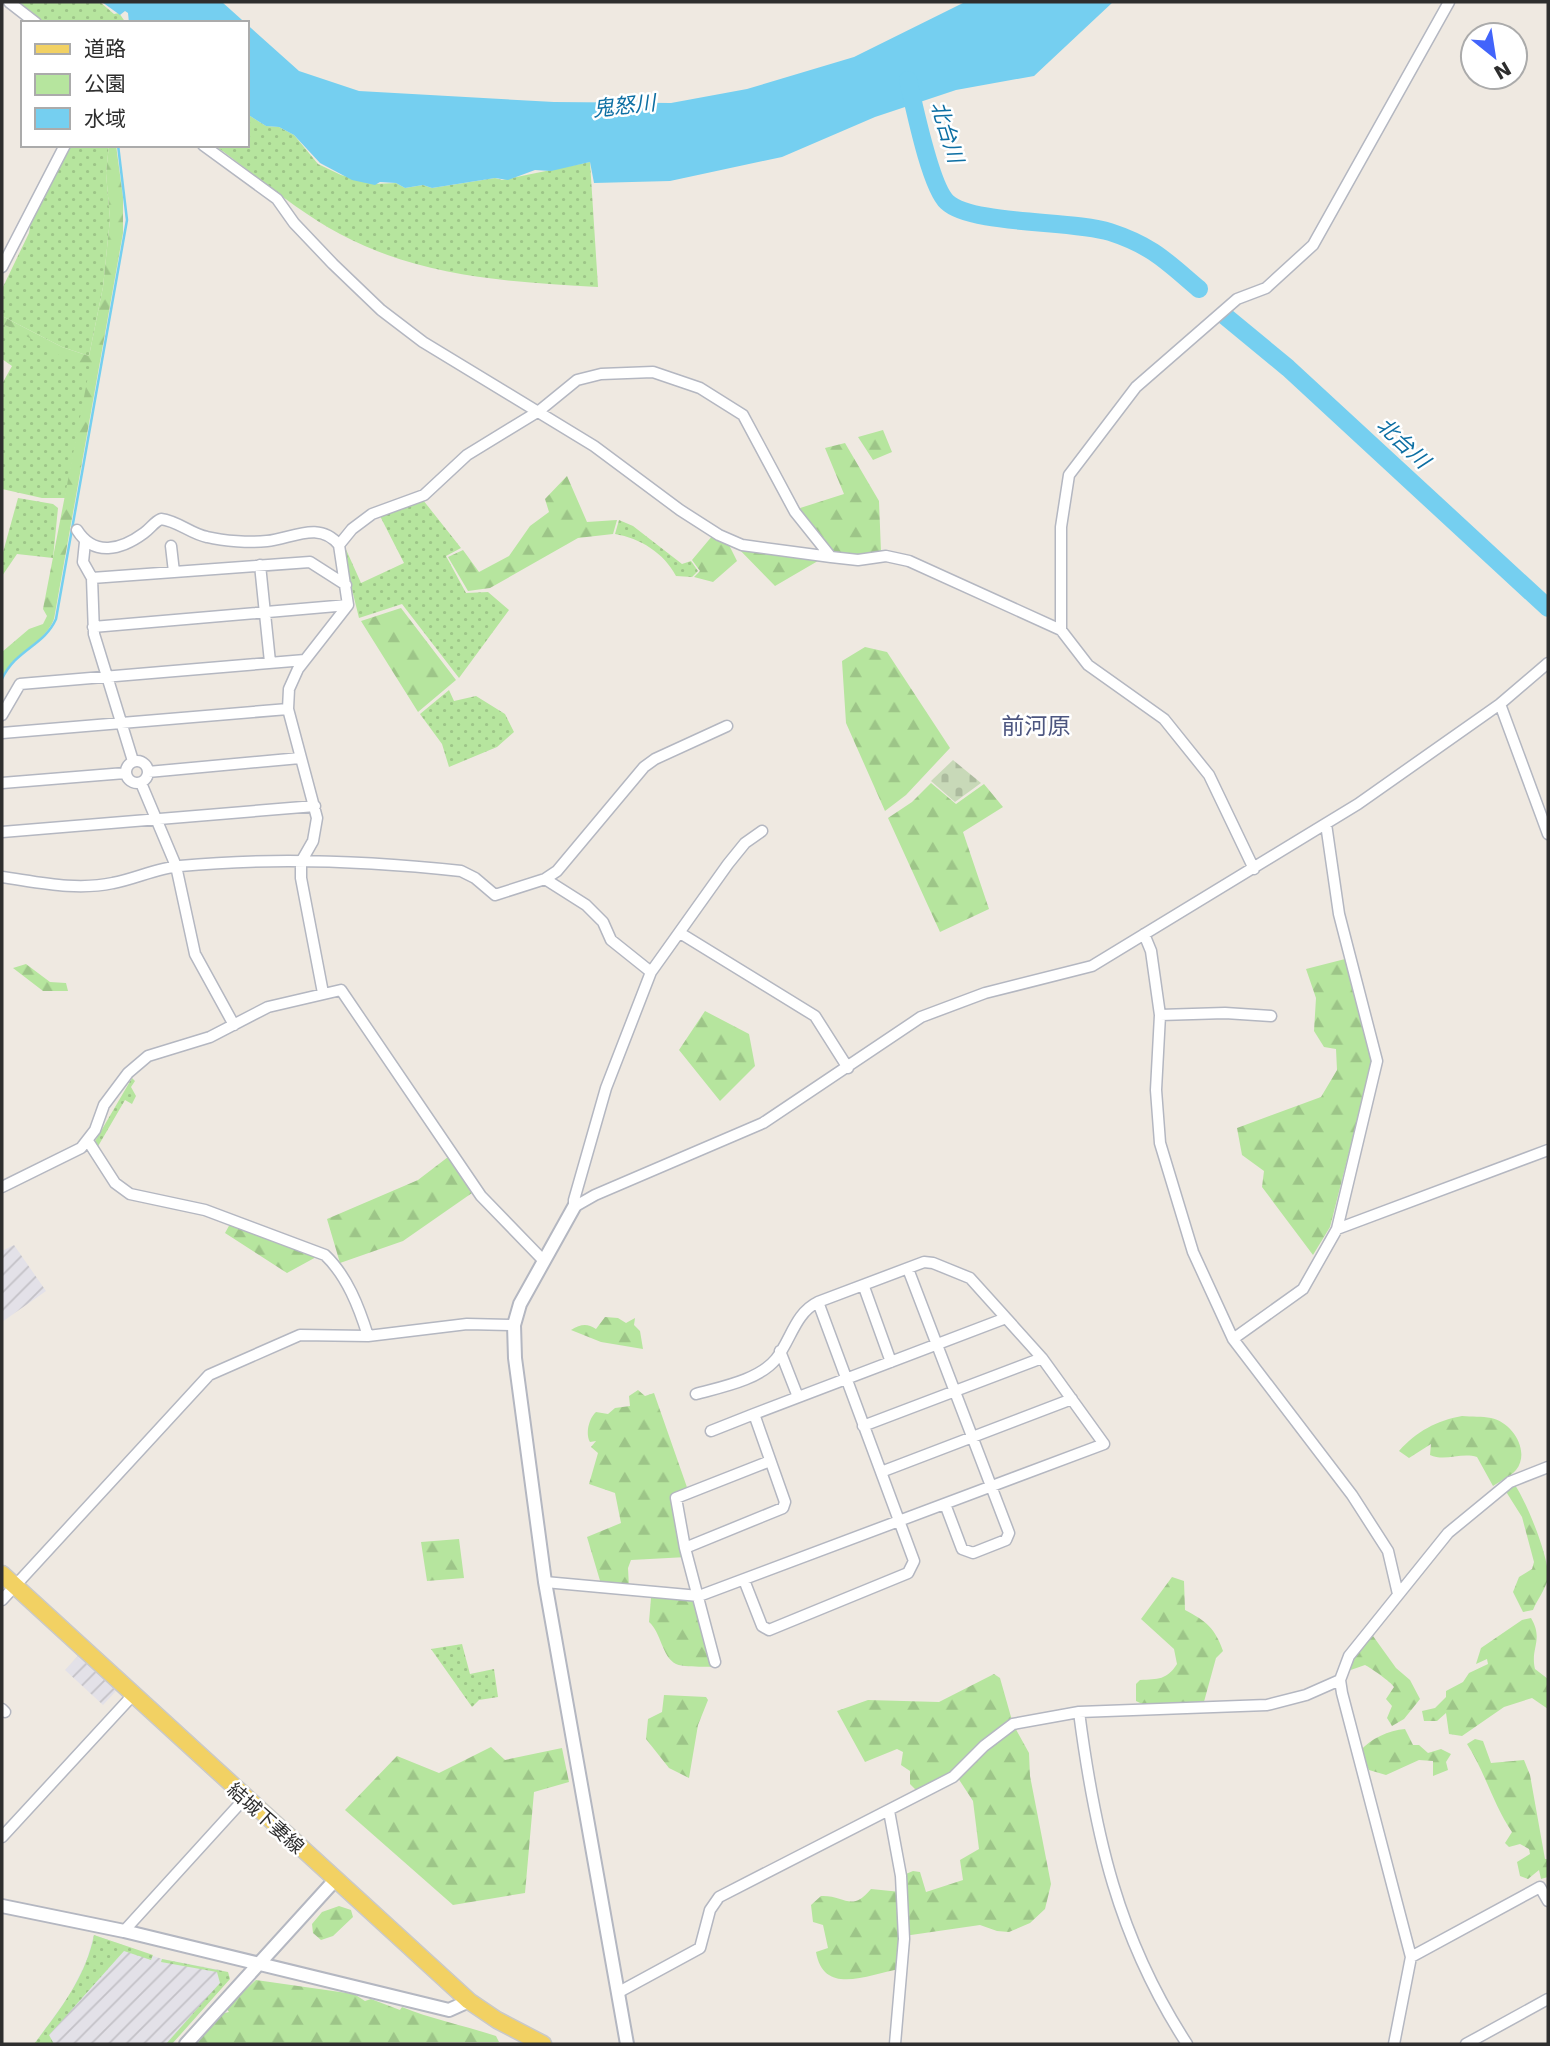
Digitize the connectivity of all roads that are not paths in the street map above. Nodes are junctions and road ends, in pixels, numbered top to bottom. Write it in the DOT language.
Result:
graph roads {
  1 [pos="9,2"];
  2 [pos="1449,2"];
  3 [pos="34,21"];
  4 [pos="64,147"];
  5 [pos="206,147"];
  6 [pos="2,267"];
  7 [pos="539,411"];
  8 [pos="77,530"];
  9 [pos="85,541"];
  10 [pos="339,545"];
  11 [pos="171,546"];
  12 [pos="831,557"];
  13 [pos="260,565"];
  14 [pos="174,572"];
  15 [pos="92,578"];
  16 [pos="346,585"];
  17 [pos="348,605"];
  18 [pos="264,613"];
  19 [pos="93,627"];
  20 [pos="1061,630"];
  21 [pos="305,660"];
  22 [pos="270,662"];
  23 [pos="1548,663"];
  24 [pos="108,675"];
  25 [pos="1500,704"];
  26 [pos="288,709"];
  27 [pos="2,715"];
  28 [pos="122,724"];
  29 [pos="727,726"];
  30 [pos="2,733"];
  31 [pos="300,758"];
  32 [pos="132,761"];
  33 [pos="148,772"];
  34 [pos="125,773"];
  35 [pos="2,783"];
  36 [pos="141,783"];
  37 [pos="315,806"];
  38 [pos="158,818"];
  39 [pos="1326,824"];
  40 [pos="762,831"];
  41 [pos="2,832"];
  42 [pos="1548,834"];
  43 [pos="301,862"];
  44 [pos="176,866"];
  45 [pos="1254,869"];
  46 [pos="2,877"];
  47 [pos="545,879"];
  48 [pos="680,933"];
  49 [pos="1144,934"];
  50 [pos="652,972"];
  51 [pos="323,993"];
  52 [pos="1160,1015"];
  53 [pos="1270,1016"];
  54 [pos="234,1025"];
  55 [pos="848,1068"];
  56 [pos="88,1141"];
  57 [pos="1548,1150"];
  58 [pos="2,1187"];
  59 [pos="574,1207"];
  60 [pos="1337,1229"];
  61 [pos="543,1260"];
  62 [pos="908,1269"];
  63 [pos="864,1287"];
  64 [pos="818,1302"];
  65 [pos="1006,1318"];
  66 [pos="514,1325"];
  67 [pos="368,1336"];
  68 [pos="1233,1339"];
  69 [pos="937,1344"];
  70 [pos="780,1351"];
  71 [pos="1042,1358"];
  72 [pos="891,1362"];
  73 [pos="845,1379"];
  74 [pos="955,1392"];
  75 [pos="696,1394"];
  76 [pos="798,1397"];
  77 [pos="1072,1399"];
  78 [pos="754,1414"];
  79 [pos="863,1426"];
  80 [pos="711,1431"];
  81 [pos="972,1437"];
  82 [pos="770,1461"];
  83 [pos="1548,1467"];
  84 [pos="881,1472"];
  85 [pos="992,1485"];
  86 [pos="945,1504"];
  87 [pos="900,1521"];
  88 [pos="685,1548"];
  89 [pos="2,1574"];
  90 [pos="744,1580"];
  91 [pos="545,1581"];
  92 [pos="15,1586"];
  93 [pos="1398,1594"];
  94 [pos="698,1595"];
  95 [pos="2,1600"];
  96 [pos="715,1661"];
  97 [pos="1340,1680"];
  98 [pos="133,1695"];
  99 [pos="1079,1712"];
  100 [pos="245,1798"];
  101 [pos="888,1811"];
  102 [pos="2,1837"];
  103 [pos="335,1880"];
  104 [pos="1548,1900"];
  105 [pos="2,1906"];
  106 [pos="124,1931"];
  107 [pos="1411,1957"];
  108 [pos="258,1964"];
  109 [pos="620,1992"];
  110 [pos="1548,1999"];
  111 [pos="469,2001"];
  112 [pos="186,2044"];
  113 [pos="543,2044"];
  114 [pos="627,2044"];
  115 [pos="895,2044"];
  116 [pos="1188,2044"];
  117 [pos="1394,2044"];
  118 [pos="1466,2044"];
  1 -- 3 [label="street"];
  2 -- 20 [label="street"];
  4 -- 6 [label="street"];
  5 -- 7 [label="street"];
  7 -- 10 [label="street"];
  7 -- 12 [label="street"];
  7 -- 12 [label="street"];
  8 -- 9 [label="street"];
  9 -- 10 [label="street"];
  9 -- 15 [label="street"];
  10 -- 16 [label="street"];
  11 -- 14 [label="street"];
  12 -- 20 [label="street"];
  13 -- 14 [label="street"];
  13 -- 16 [label="street"];
  13 -- 18 [label="street"];
  14 -- 15 [label="street"];
  15 -- 19 [label="street"];
  16 -- 17 [label="street"];
  17 -- 18 [label="street"];
  17 -- 21 [label="street"];
  18 -- 19 [label="street"];
  18 -- 22 [label="street"];
  19 -- 24 [label="street"];
  20 -- 45 [label="street"];
  21 -- 22 [label="street"];
  21 -- 26 [label="street"];
  22 -- 24 [label="street"];
  23 -- 25 [label="street"];
  24 -- 27 [label="street"];
  24 -- 28 [label="street"];
  25 -- 39 [label="street"];
  25 -- 42 [label="street"];
  26 -- 28 [label="street"];
  26 -- 31 [label="street"];
  28 -- 30 [label="street"];
  28 -- 32 [label="street"];
  29 -- 47 [label="street"];
  31 -- 33 [label="street"];
  31 -- 37 [label="street"];
  32 -- 33 [label="street"];
  32 -- 34 [label="street"];
  33 -- 36 [label="street"];
  34 -- 35 [label="street"];
  34 -- 36 [label="street"];
  36 -- 38 [label="street"];
  37 -- 38 [label="street"];
  37 -- 43 [label="street"];
  38 -- 41 [label="street"];
  38 -- 44 [label="street"];
  39 -- 45 [label="street"];
  39 -- 60 [label="street"];
  40 -- 48 [label="street"];
  43 -- 44 [label="street"];
  43 -- 47 [label="street"];
  43 -- 51 [label="street"];
  44 -- 46 [label="street"];
  44 -- 54 [label="street"];
  45 -- 49 [label="street"];
  47 -- 50 [label="street"];
  48 -- 50 [label="street"];
  48 -- 55 [label="street"];
  49 -- 52 [label="street"];
  49 -- 55 [label="street"];
  50 -- 59 [label="street"];
  51 -- 54 [label="street"];
  51 -- 61 [label="street"];
  52 -- 53 [label="street"];
  52 -- 68 [label="street"];
  54 -- 56 [label="street"];
  55 -- 59 [label="street"];
  56 -- 58 [label="street"];
  56 -- 67 [label="street"];
  57 -- 60 [label="street"];
  59 -- 61 [label="street"];
  60 -- 68 [label="street"];
  61 -- 66 [label="street"];
  62 -- 63 [label="street"];
  62 -- 65 [label="street"];
  62 -- 69 [label="street"];
  63 -- 64 [label="street"];
  63 -- 72 [label="street"];
  64 -- 70 [label="street"];
  64 -- 73 [label="street"];
  65 -- 69 [label="street"];
  65 -- 71 [label="street"];
  66 -- 67 [label="street"];
  66 -- 91 [label="street"];
  67 -- 92 [label="street"];
  68 -- 93 [label="street"];
  69 -- 72 [label="street"];
  69 -- 74 [label="street"];
  70 -- 75 [label="street"];
  70 -- 76 [label="street"];
  71 -- 74 [label="street"];
  71 -- 77 [label="street"];
  72 -- 73 [label="street"];
  73 -- 76 [label="street"];
  73 -- 79 [label="street"];
  74 -- 79 [label="street"];
  74 -- 81 [label="street"];
  76 -- 78 [label="street"];
  77 -- 81 [label="street"];
  77 -- 85 [label="street"];
  78 -- 80 [label="street"];
  78 -- 82 [label="street"];
  79 -- 84 [label="street"];
  81 -- 84 [label="street"];
  81 -- 85 [label="street"];
  82 -- 88 [label="street"];
  82 -- 88 [label="street"];
  83 -- 93 [label="street"];
  84 -- 87 [label="street"];
  85 -- 86 [label="street"];
  85 -- 86 [label="street"];
  86 -- 87 [label="street"];
  87 -- 90 [label="street"];
  87 -- 90 [label="street"];
  88 -- 94 [label="street"];
  89 -- 92 [label="main road, 結城下妻線"];
  90 -- 94 [label="street"];
  91 -- 94 [label="street"];
  91 -- 109 [label="street"];
  92 -- 95 [label="street"];
  92 -- 98 [label="main road, 結城下妻線"];
  93 -- 97 [label="street"];
  94 -- 96 [label="street"];
  97 -- 99 [label="street"];
  97 -- 107 [label="street"];
  98 -- 100 [label="main road, 結城下妻線"];
  98 -- 102 [label="street"];
  99 -- 101 [label="street"];
  99 -- 116 [label="street"];
  100 -- 103 [label="main road, 結城下妻線"];
  100 -- 106 [label="street"];
  101 -- 109 [label="street"];
  101 -- 115 [label="street"];
  103 -- 108 [label="street"];
  103 -- 111 [label="main road, 結城下妻線"];
  104 -- 107 [label="street"];
  105 -- 106 [label="street"];
  106 -- 108 [label="street"];
  107 -- 117 [label="street"];
  108 -- 111 [label="street"];
  108 -- 112 [label="street"];
  109 -- 114 [label="street"];
  110 -- 118 [label="street"];
  111 -- 113 [label="main road, 結城下妻線"];
}
